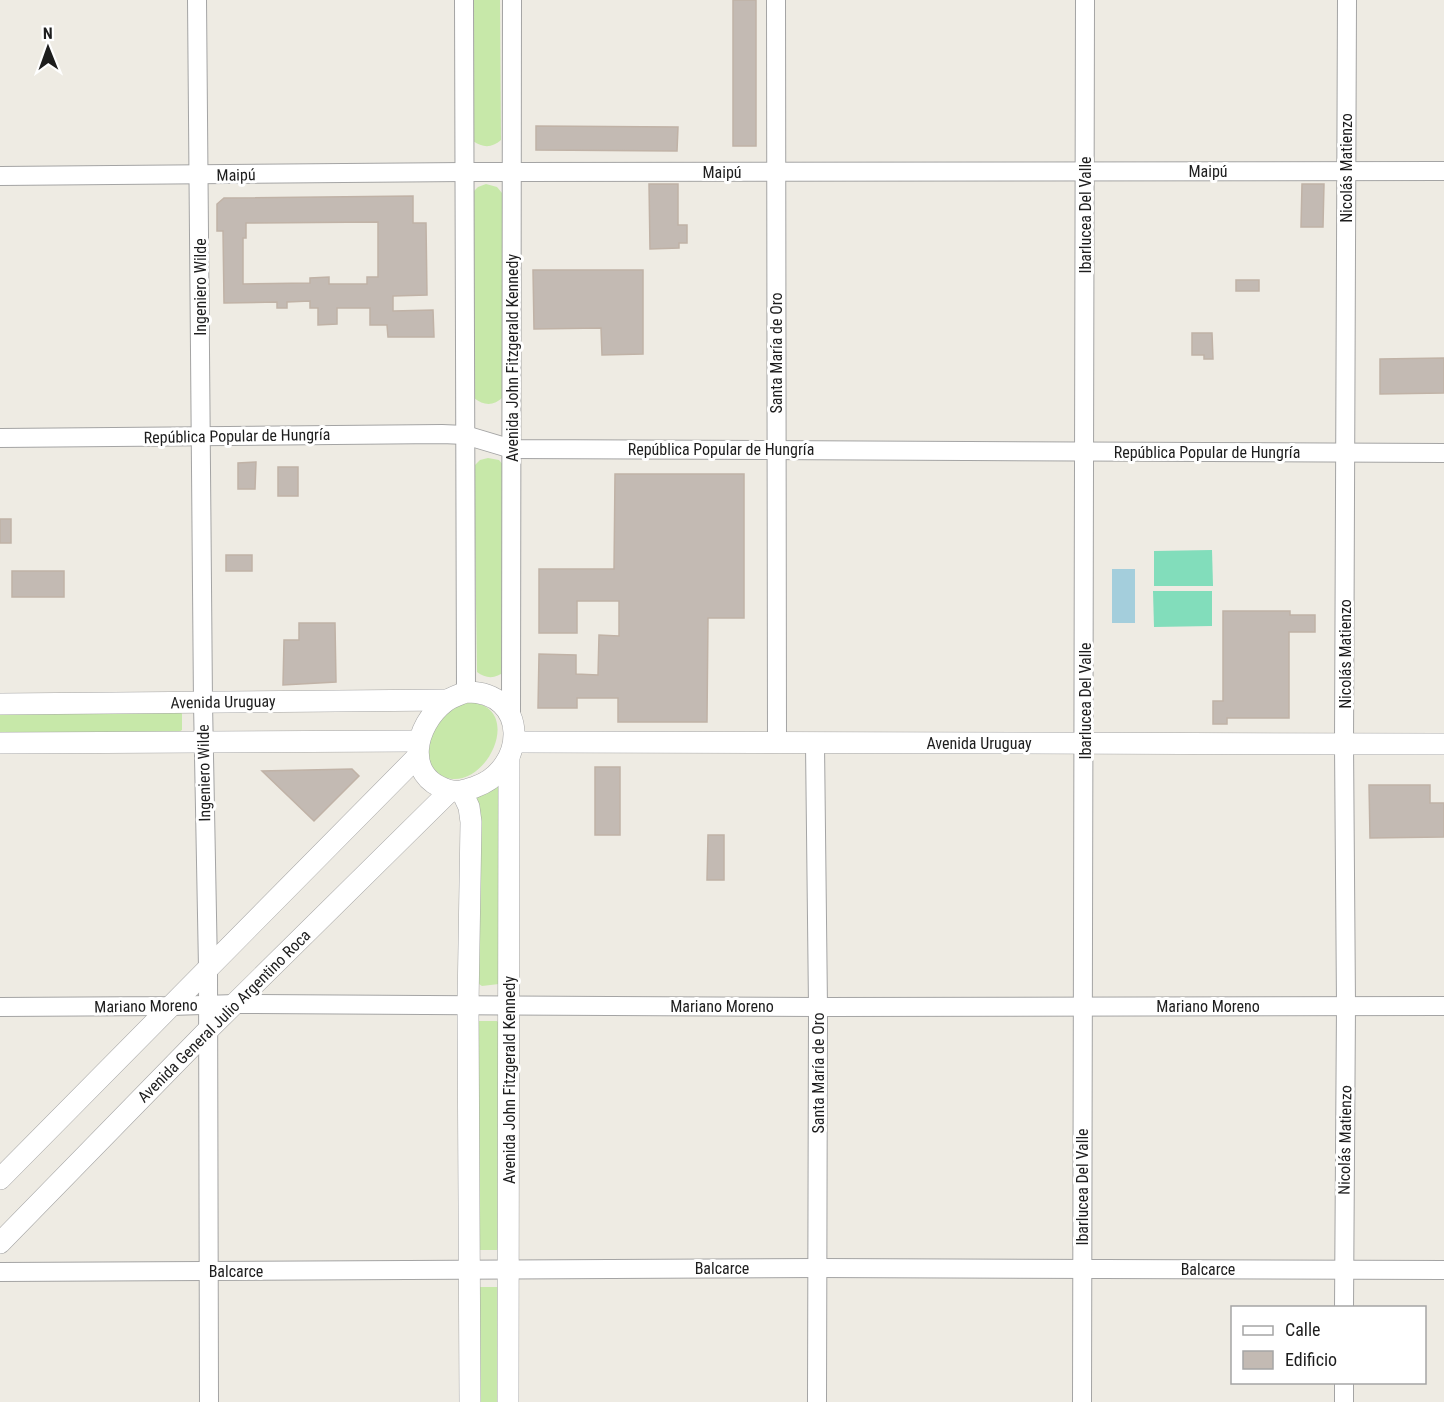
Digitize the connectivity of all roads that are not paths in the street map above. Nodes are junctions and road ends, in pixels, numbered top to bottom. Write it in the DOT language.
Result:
graph roads {
  1 [pos="197,0"];
  2 [pos="464,0"];
  3 [pos="512,0"];
  4 [pos="776,0"];
  5 [pos="1085,0"];
  6 [pos="1347,0"];
  7 [pos="1346,171"];
  8 [pos="1444,171"];
  9 [pos="464,172"];
  10 [pos="512,172"];
  11 [pos="776,172"];
  12 [pos="1085,172"];
  13 [pos="0,176"];
  14 [pos="199,176"];
  15 [pos="465,435"];
  16 [pos="201,436"];
  17 [pos="0,438"];
  18 [pos="512,449"];
  19 [pos="776,449"];
  20 [pos="1084,452"];
  21 [pos="1346,453"];
  22 [pos="1444,453"];
  23 [pos="456,696"];
  24 [pos="203,703"];
  25 [pos="0,704"];
  26 [pos="512,717"];
  27 [pos="204,742"];
  28 [pos="0,743"];
  29 [pos="777,743"];
  30 [pos="1085,743"];
  31 [pos="815,744"];
  32 [pos="1344,744"];
  33 [pos="1444,744"];
  34 [pos="418,748"];
  35 [pos="511,750"];
  36 [pos="456,791"];
  37 [pos="208,968"];
  38 [pos="236,1004"];
  39 [pos="509,1004"];
  40 [pos="207,1005"];
  41 [pos="468,1005"];
  42 [pos="1346,1005"];
  43 [pos="170,1006"];
  44 [pos="1083,1006"];
  45 [pos="1444,1006"];
  46 [pos="0,1007"];
  47 [pos="818,1007"];
  48 [pos="207,1031"];
  49 [pos="0,1179"];
  50 [pos="0,1243"];
  51 [pos="818,1268"];
  52 [pos="508,1269"];
  53 [pos="1081,1269"];
  54 [pos="1344,1269"];
  55 [pos="470,1270"];
  56 [pos="1444,1270"];
  57 [pos="209,1271"];
  58 [pos="0,1272"];
  59 [pos="1344,1306"];
  60 [pos="1344,1384"];
  61 [pos="208,1402"];
  62 [pos="470,1402"];
  63 [pos="508,1402"];
  64 [pos="817,1402"];
  65 [pos="1082,1402"];
  66 [pos="1344,1402"];
  1 -- 14 [label="street, Ingeniero Wilde"];
  2 -- 9 [label="street"];
  3 -- 10 [label="street, Avenida John Fitzgerald Kennedy"];
  4 -- 11 [label="street, Santa María de Oro"];
  5 -- 12 [label="street, Ibarlucea Del Valle"];
  6 -- 7 [label="street, Nicolás Matienzo"];
  7 -- 8 [label="street, Maipú"];
  7 -- 12 [label="street, Maipú"];
  7 -- 21 [label="street, Nicolás Matienzo"];
  9 -- 10 [label="street, Maipú"];
  9 -- 14 [label="street, Maipú"];
  9 -- 15 [label="street"];
  10 -- 11 [label="street, Maipú"];
  10 -- 18 [label="street, Avenida John Fitzgerald Kennedy"];
  11 -- 12 [label="street, Maipú"];
  11 -- 19 [label="street, Santa María de Oro"];
  12 -- 20 [label="street, Ibarlucea Del Valle"];
  13 -- 14 [label="street, Maipú"];
  14 -- 16 [label="street, Ingeniero Wilde"];
  15 -- 16 [label="street, República Popular de Hungría"];
  15 -- 18 [label="street, República Popular de Hungría"];
  15 -- 23 [label="street"];
  16 -- 17 [label="street, República Popular de Hungría"];
  16 -- 24 [label="street, Ingeniero Wilde"];
  18 -- 19 [label="street, República Popular de Hungría"];
  18 -- 26 [label="street, Avenida John Fitzgerald Kennedy"];
  19 -- 20 [label="street, República Popular de Hungría"];
  19 -- 29 [label="street, Santa María de Oro"];
  20 -- 21 [label="street, República Popular de Hungría"];
  20 -- 30 [label="street, Ibarlucea Del Valle"];
  21 -- 22 [label="street, República Popular de Hungría"];
  21 -- 32 [label="street, Nicolás Matienzo"];
  23 -- 24 [label="street, Avenida Uruguay"];
  23 -- 26 [label="street"];
  23 -- 34 [label="street"];
  24 -- 25 [label="street, Avenida Uruguay"];
  24 -- 27 [label="street, Ingeniero Wilde"];
  26 -- 35 [label="street"];
  27 -- 28 [label="street"];
  27 -- 34 [label="street"];
  27 -- 37 [label="street, Ingeniero Wilde"];
  29 -- 31 [label="street, Avenida Uruguay"];
  29 -- 35 [label="street, Avenida Uruguay"];
  30 -- 31 [label="street, Avenida Uruguay"];
  30 -- 32 [label="street, Avenida Uruguay"];
  30 -- 44 [label="street, Ibarlucea Del Valle"];
  31 -- 47 [label="street, Santa María de Oro"];
  32 -- 33 [label="street, Avenida Uruguay"];
  32 -- 42 [label="street, Nicolás Matienzo"];
  34 -- 36 [label="street"];
  34 -- 37 [label="street"];
  35 -- 36 [label="street"];
  35 -- 39 [label="street, Avenida John Fitzgerald Kennedy"];
  36 -- 38 [label="street, Avenida General Julio Argentino Roca"];
  36 -- 41 [label="street"];
  37 -- 40 [label="street, Ingeniero Wilde"];
  37 -- 43 [label="street"];
  38 -- 40 [label="street, Mariano Moreno"];
  38 -- 41 [label="street, Mariano Moreno"];
  38 -- 48 [label="street, Avenida General Julio Argentino Roca"];
  39 -- 41 [label="street, Mariano Moreno"];
  39 -- 47 [label="street, Mariano Moreno"];
  39 -- 52 [label="street, Avenida John Fitzgerald Kennedy"];
  40 -- 43 [label="street, Mariano Moreno"];
  40 -- 48 [label="street, Ingeniero Wilde"];
  41 -- 55 [label="street"];
  42 -- 44 [label="street, Mariano Moreno"];
  42 -- 45 [label="street, Mariano Moreno"];
  42 -- 54 [label="street, Nicolás Matienzo"];
  43 -- 46 [label="street, Mariano Moreno"];
  43 -- 49 [label="street"];
  44 -- 47 [label="street, Mariano Moreno"];
  44 -- 53 [label="street, Ibarlucea Del Valle"];
  47 -- 51 [label="street, Santa María de Oro"];
  48 -- 50 [label="street, Avenida General Julio Argentino Roca"];
  48 -- 57 [label="street, Ingeniero Wilde"];
  51 -- 52 [label="street, Balcarce"];
  51 -- 53 [label="street, Balcarce"];
  51 -- 64 [label="street, Santa María de Oro"];
  52 -- 55 [label="street, Balcarce"];
  52 -- 63 [label="street, Avenida John Fitzgerald Kennedy"];
  53 -- 54 [label="street, Balcarce"];
  53 -- 65 [label="street, Ibarlucea Del Valle"];
  54 -- 56 [label="street, Balcarce"];
  54 -- 59 [label="street, Nicolás Matienzo"];
  55 -- 57 [label="street, Balcarce"];
  55 -- 62 [label="street"];
  57 -- 58 [label="street, Balcarce"];
  57 -- 61 [label="street, Ingeniero Wilde"];
  60 -- 66 [label="street"];
}
